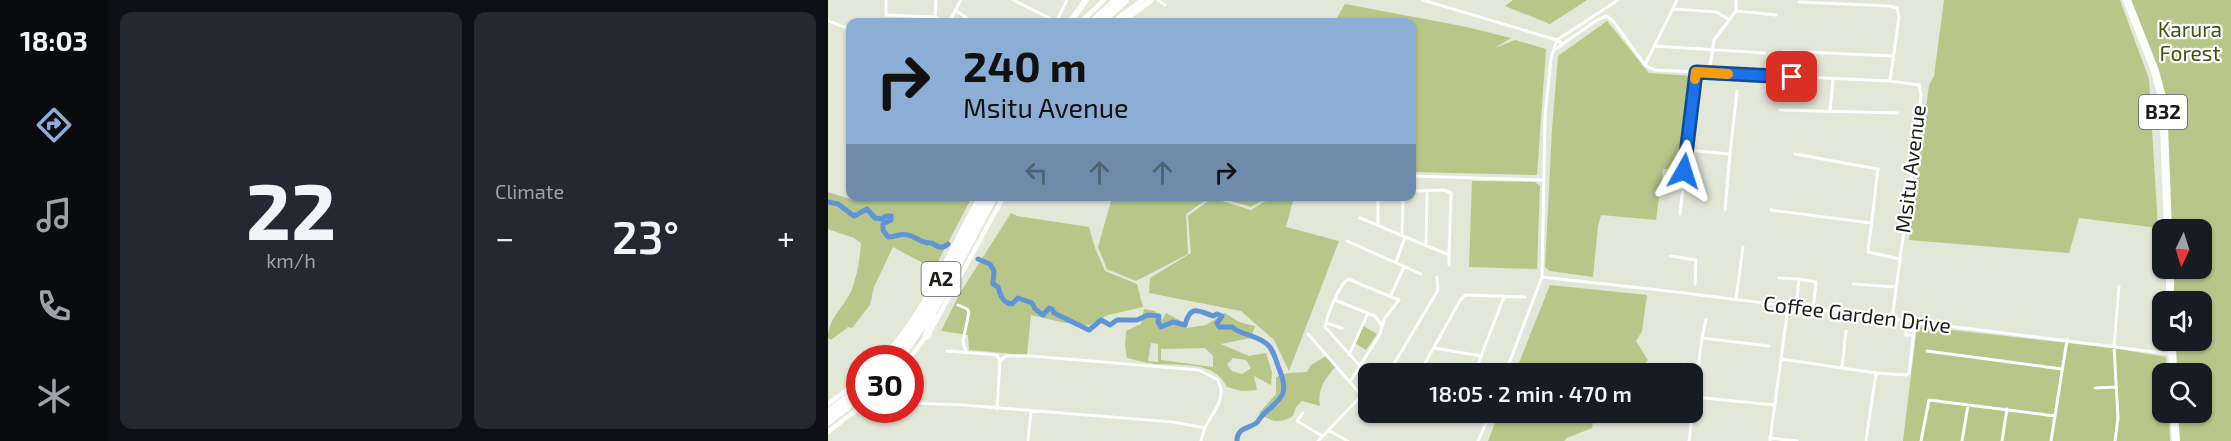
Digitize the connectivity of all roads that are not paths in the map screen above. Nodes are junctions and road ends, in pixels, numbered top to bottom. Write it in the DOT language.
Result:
graph roads {
  1 [pos="886,0"];
  2 [pos="936,0"];
  3 [pos="961,0"];
  4 [pos="1013,0"];
  5 [pos="1067,0"];
  6 [pos="1086,0"];
  7 [pos="1104,0"];
  8 [pos="1117,0"];
  9 [pos="1125,0"];
  10 [pos="1158,0"];
  11 [pos="1163,0"];
  12 [pos="1423,0"];
  13 [pos="1618,0"];
  14 [pos="1677,0"];
  15 [pos="1737,0"];
  16 [pos="2127,0"];
  17 [pos="1147,1"];
  18 [pos="1799,2"];
  19 [pos="1844,2"];
  20 [pos="1136,5"];
  21 [pos="1673,9"];
  22 [pos="955,10"];
  23 [pos="1736,11"];
  24 [pos="1776,15"];
  25 [pos="935,17"];
  26 [pos="950,18"];
  27 [pos="967,18"];
  28 [pos="1048,18"];
  29 [pos="1058,18"];
  30 [pos="1073,18"];
  31 [pos="1085,18"];
  32 [pos="1097,18"];
  33 [pos="1105,18"];
  34 [pos="1118,18"];
  35 [pos="1126,18"];
  36 [pos="1728,19"];
  37 [pos="828,21"];
  38 [pos="846,28"];
  39 [pos="1557,40"];
  40 [pos="1563,44"];
  41 [pos="1656,46"];
  42 [pos="1713,49"];
  43 [pos="1554,50"];
  44 [pos="1784,51"];
  45 [pos="1765,53"];
  46 [pos="1893,56"];
  47 [pos="1645,65"];
  48 [pos="1696,72"];
  49 [pos="1709,73"];
  50 [pos="1833,79"];
  51 [pos="1890,81"];
  52 [pos="1737,91"];
  53 [pos="1780,110"];
  54 [pos="1830,111"];
  55 [pos="1898,113"];
  56 [pos="1686,150"];
  57 [pos="1730,154"];
  58 [pos="1795,154"];
  59 [pos="1416,176"];
  60 [pos="1543,180"];
  61 [pos="1416,191"];
  62 [pos="1428,191"];
  63 [pos="980,201"];
  64 [pos="983,201"];
  65 [pos="990,201"];
  66 [pos="996,201"];
  67 [pos="999,201"];
  68 [pos="1378,201"];
  69 [pos="1403,201"];
  70 [pos="1725,210"];
  71 [pos="1771,210"];
  72 [pos="983,211"];
  73 [pos="1680,214"];
  74 [pos="1360,218"];
  75 [pos="2168,219"];
  76 [pos="1871,223"];
  77 [pos="1378,225"];
  78 [pos="1404,236"];
  79 [pos="1347,241"];
  80 [pos="1426,246"];
  81 [pos="1743,247"];
  82 [pos="1449,255"];
  83 [pos="1670,256"];
  84 [pos="1900,259"];
  85 [pos="1396,262"];
  86 [pos="1449,265"];
  87 [pos="1404,267"];
  88 [pos="945,272"];
  89 [pos="1421,274"];
  90 [pos="1437,277"];
  91 [pos="1542,277"];
  92 [pos="1779,278"];
  93 [pos="1798,279"];
  94 [pos="934,284"];
  95 [pos="1695,284"];
  96 [pos="1853,284"];
  97 [pos="2119,286"];
  98 [pos="1896,287"];
  99 [pos="1391,296"];
  100 [pos="1504,297"];
  101 [pos="1525,297"];
  102 [pos="1736,299"];
  103 [pos="1335,300"];
  104 [pos="958,305"];
  105 [pos="1788,307"];
  106 [pos="935,308"];
  107 [pos="1796,308"];
  108 [pos="1813,310"];
  109 [pos="1368,314"];
  110 [pos="1892,319"];
  111 [pos="1706,320"];
  112 [pos="1326,323"];
  113 [pos="1382,327"];
  114 [pos="1342,328"];
  115 [pos="1846,331"];
  116 [pos="1308,334"];
  117 [pos="1914,335"];
  118 [pos="927,336"];
  119 [pos="1702,338"];
  120 [pos="2067,340"];
  121 [pos="893,345"];
  122 [pos="899,345"];
  123 [pos="908,345"];
  124 [pos="920,345"];
  125 [pos="1769,346"];
  126 [pos="2114,346"];
  127 [pos="1434,348"];
  128 [pos="947,351"];
  129 [pos="1928,351"];
  130 [pos="966,352"];
  131 [pos="2172,354"];
  132 [pos="1349,355"];
  133 [pos="1482,356"];
  134 [pos="1780,359"];
  135 [pos="1000,361"];
  136 [pos="1362,363"];
  137 [pos="1395,363"];
  138 [pos="1425,363"];
  139 [pos="1479,363"];
  140 [pos="1509,363"];
  141 [pos="1698,363"];
  142 [pos="2172,363"];
  143 [pos="1358,364"];
  144 [pos="1842,367"];
  145 [pos="1358,369"];
  146 [pos="2062,369"];
  147 [pos="1876,373"];
  148 [pos="1350,382"];
  149 [pos="2116,387"];
  150 [pos="2095,388"];
  151 [pos="846,391"];
  152 [pos="1358,392"];
  153 [pos="1703,398"];
  154 [pos="1358,399"];
  155 [pos="846,400"];
  156 [pos="828,402"];
  157 [pos="924,404"];
  158 [pos="1774,405"];
  159 [pos="1968,405"];
  160 [pos="846,408"];
  161 [pos="997,409"];
  162 [pos="2007,409"];
  163 [pos="1031,411"];
  164 [pos="828,413"];
  165 [pos="1303,413"];
  166 [pos="2055,416"];
  167 [pos="846,418"];
  168 [pos="828,421"];
  169 [pos="1486,423"];
  170 [pos="1691,423"];
  171 [pos="2175,423"];
  172 [pos="1205,428"];
  173 [pos="1328,430"];
  174 [pos="828,432"];
  175 [pos="1322,436"];
  176 [pos="1770,439"];
  177 [pos="1028,441"];
  178 [pos="1201,441"];
  179 [pos="1318,441"];
  180 [pos="1348,441"];
  181 [pos="1478,441"];
  182 [pos="1689,441"];
  183 [pos="1797,441"];
  184 [pos="1866,441"];
  185 [pos="1921,441"];
  186 [pos="1962,441"];
  187 [pos="2002,441"];
  188 [pos="2051,441"];
  189 [pos="2115,441"];
  190 [pos="2176,441"];
  1 -- 25 [label="street"];
  2 -- 25 [label="street"];
  3 -- 22 [label="street"];
  4 -- 28 [label="street"];
  5 -- 29 [label="street"];
  6 -- 30 [label="main road"];
  7 -- 31 [label="main road"];
  8 -- 32 [label="highway"];
  9 -- 33 [label="highway"];
  10 -- 11 [label="street"];
  12 -- 39 [label="street"];
  13 -- 39 [label="street"];
  14 -- 21 [label="street"];
  15 -- 23 [label="street"];
  16 -- 75 [label="highway, B32"];
  17 -- 20 [label="main road"];
  17 -- 35 [label="main road"];
  18 -- 19 [label="street"];
  19 -- 46 [label="street"];
  20 -- 34 [label="main road"];
  21 -- 36 [label="street"];
  21 -- 41 [label="street"];
  22 -- 26 [label="street"];
  22 -- 27 [label="street"];
  23 -- 24 [label="street"];
  23 -- 36 [label="street"];
  36 -- 42 [label="street"];
  37 -- 38 [label="street"];
  39 -- 40 [label="street"];
  39 -- 43 [label="street"];
  40 -- 43 [label="street"];
  40 -- 47 [label="street"];
  41 -- 42 [label="street"];
  41 -- 47 [label="street"];
  42 -- 45 [label="street"];
  42 -- 49 [label="street"];
  43 -- 60 [label="street"];
  44 -- 46 [label="street"];
  46 -- 51 [label="street"];
  47 -- 48 [label="street, Msitu Avenue"];
  48 -- 49 [label="street, Msitu Avenue"];
  48 -- 56 [label="street"];
  49 -- 50 [label="street, Msitu Avenue"];
  50 -- 51 [label="street, Msitu Avenue"];
  50 -- 54 [label="street"];
  51 -- 84 [label="street, Msitu Avenue"];
  52 -- 57 [label="street"];
  53 -- 54 [label="street"];
  54 -- 55 [label="street"];
  56 -- 57 [label="street"];
  56 -- 73 [label="street"];
  57 -- 70 [label="street"];
  58 -- 76 [label="street"];
  59 -- 60 [label="street"];
  60 -- 91 [label="street"];
  61 -- 62 [label="street"];
  62 -- 80 [label="street"];
  62 -- 82 [label="street"];
  63 -- 94 [label="main road"];
  64 -- 72 [label="highway, A2"];
  65 -- 72 [label="highway, A2"];
  66 -- 72 [label="highway"];
  67 -- 118 [label="main road"];
  68 -- 77 [label="street"];
  69 -- 78 [label="street"];
  71 -- 76 [label="street"];
  72 -- 88 [label="highway, A2"];
  72 -- 106 [label="highway, A2"];
  74 -- 77 [label="street"];
  76 -- 84 [label="street"];
  77 -- 78 [label="street"];
  78 -- 80 [label="street"];
  78 -- 85 [label="street"];
  79 -- 85 [label="street"];
  80 -- 82 [label="street"];
  81 -- 102 [label="street"];
  82 -- 86 [label="street"];
  83 -- 95 [label="street"];
  84 -- 98 [label="street, Msitu Avenue"];
  85 -- 87 [label="street"];
  87 -- 89 [label="street"];
  87 -- 99 [label="street"];
  88 -- 94 [label="highway"];
  88 -- 122 [label="highway, A2"];
  90 -- 137 [label="street"];
  91 -- 102 [label="street, Coffee Garden Drive"];
  91 -- 140 [label="street"];
  92 -- 93 [label="street"];
  93 -- 107 [label="street"];
  93 -- 108 [label="street"];
  94 -- 121 [label="main road"];
  96 -- 98 [label="street"];
  97 -- 126 [label="street"];
  98 -- 110 [label="street, Msitu Avenue"];
  99 -- 103 [label="street"];
  99 -- 113 [label="street"];
  100 -- 101 [label="street"];
  100 -- 127 [label="street"];
  100 -- 133 [label="street"];
  102 -- 105 [label="street, Coffee Garden Drive"];
  103 -- 109 [label="street"];
  103 -- 112 [label="street"];
  104 -- 130 [label="street"];
  105 -- 107 [label="street, Coffee Garden Drive"];
  105 -- 134 [label="street"];
  106 -- 118 [label="highway"];
  106 -- 123 [label="highway, A2"];
  107 -- 108 [label="street, Coffee Garden Drive"];
  108 -- 110 [label="street, Coffee Garden Drive"];
  109 -- 113 [label="street"];
  109 -- 132 [label="street"];
  110 -- 120 [label="street, Coffee Garden Drive"];
  111 -- 119 [label="street"];
  112 -- 114 [label="street"];
  112 -- 132 [label="street"];
  113 -- 136 [label="street"];
  115 -- 144 [label="street"];
  116 -- 148 [label="street"];
  117 -- 147 [label="street"];
  118 -- 124 [label="main road"];
  119 -- 125 [label="street"];
  119 -- 141 [label="street"];
  120 -- 126 [label="street, Coffee Garden Drive"];
  120 -- 146 [label="street"];
  126 -- 131 [label="street, Coffee Garden Drive"];
  126 -- 149 [label="street"];
  127 -- 133 [label="street"];
  127 -- 138 [label="street"];
  128 -- 130 [label="street"];
  129 -- 146 [label="street"];
  130 -- 135 [label="street"];
  131 -- 142 [label="highway"];
  132 -- 143 [label="street"];
  133 -- 139 [label="street"];
  134 -- 144 [label="street"];
  134 -- 158 [label="street"];
  135 -- 161 [label="street"];
  135 -- 172 [label="street"];
  144 -- 147 [label="street"];
  145 -- 148 [label="street"];
  146 -- 166 [label="street"];
  147 -- 184 [label="street"];
  148 -- 152 [label="street"];
  149 -- 150 [label="street"];
  149 -- 189 [label="street"];
  151 -- 156 [label="main road"];
  153 -- 158 [label="street"];
  154 -- 173 [label="street"];
  155 -- 164 [label="highway"];
  157 -- 161 [label="street"];
  158 -- 176 [label="street"];
  159 -- 162 [label="street"];
  159 -- 185 [label="street"];
  159 -- 186 [label="street"];
  160 -- 168 [label="highway"];
  161 -- 163 [label="street"];
  162 -- 166 [label="street"];
  162 -- 187 [label="street"];
  163 -- 172 [label="street"];
  163 -- 177 [label="street"];
  165 -- 175 [label="street"];
  166 -- 188 [label="street"];
  167 -- 174 [label="main road"];
  169 -- 181 [label="street"];
  170 -- 182 [label="street"];
  171 -- 190 [label="highway"];
  172 -- 178 [label="street"];
  173 -- 175 [label="street"];
  173 -- 180 [label="street"];
  175 -- 179 [label="street"];
  176 -- 183 [label="street"];
}
